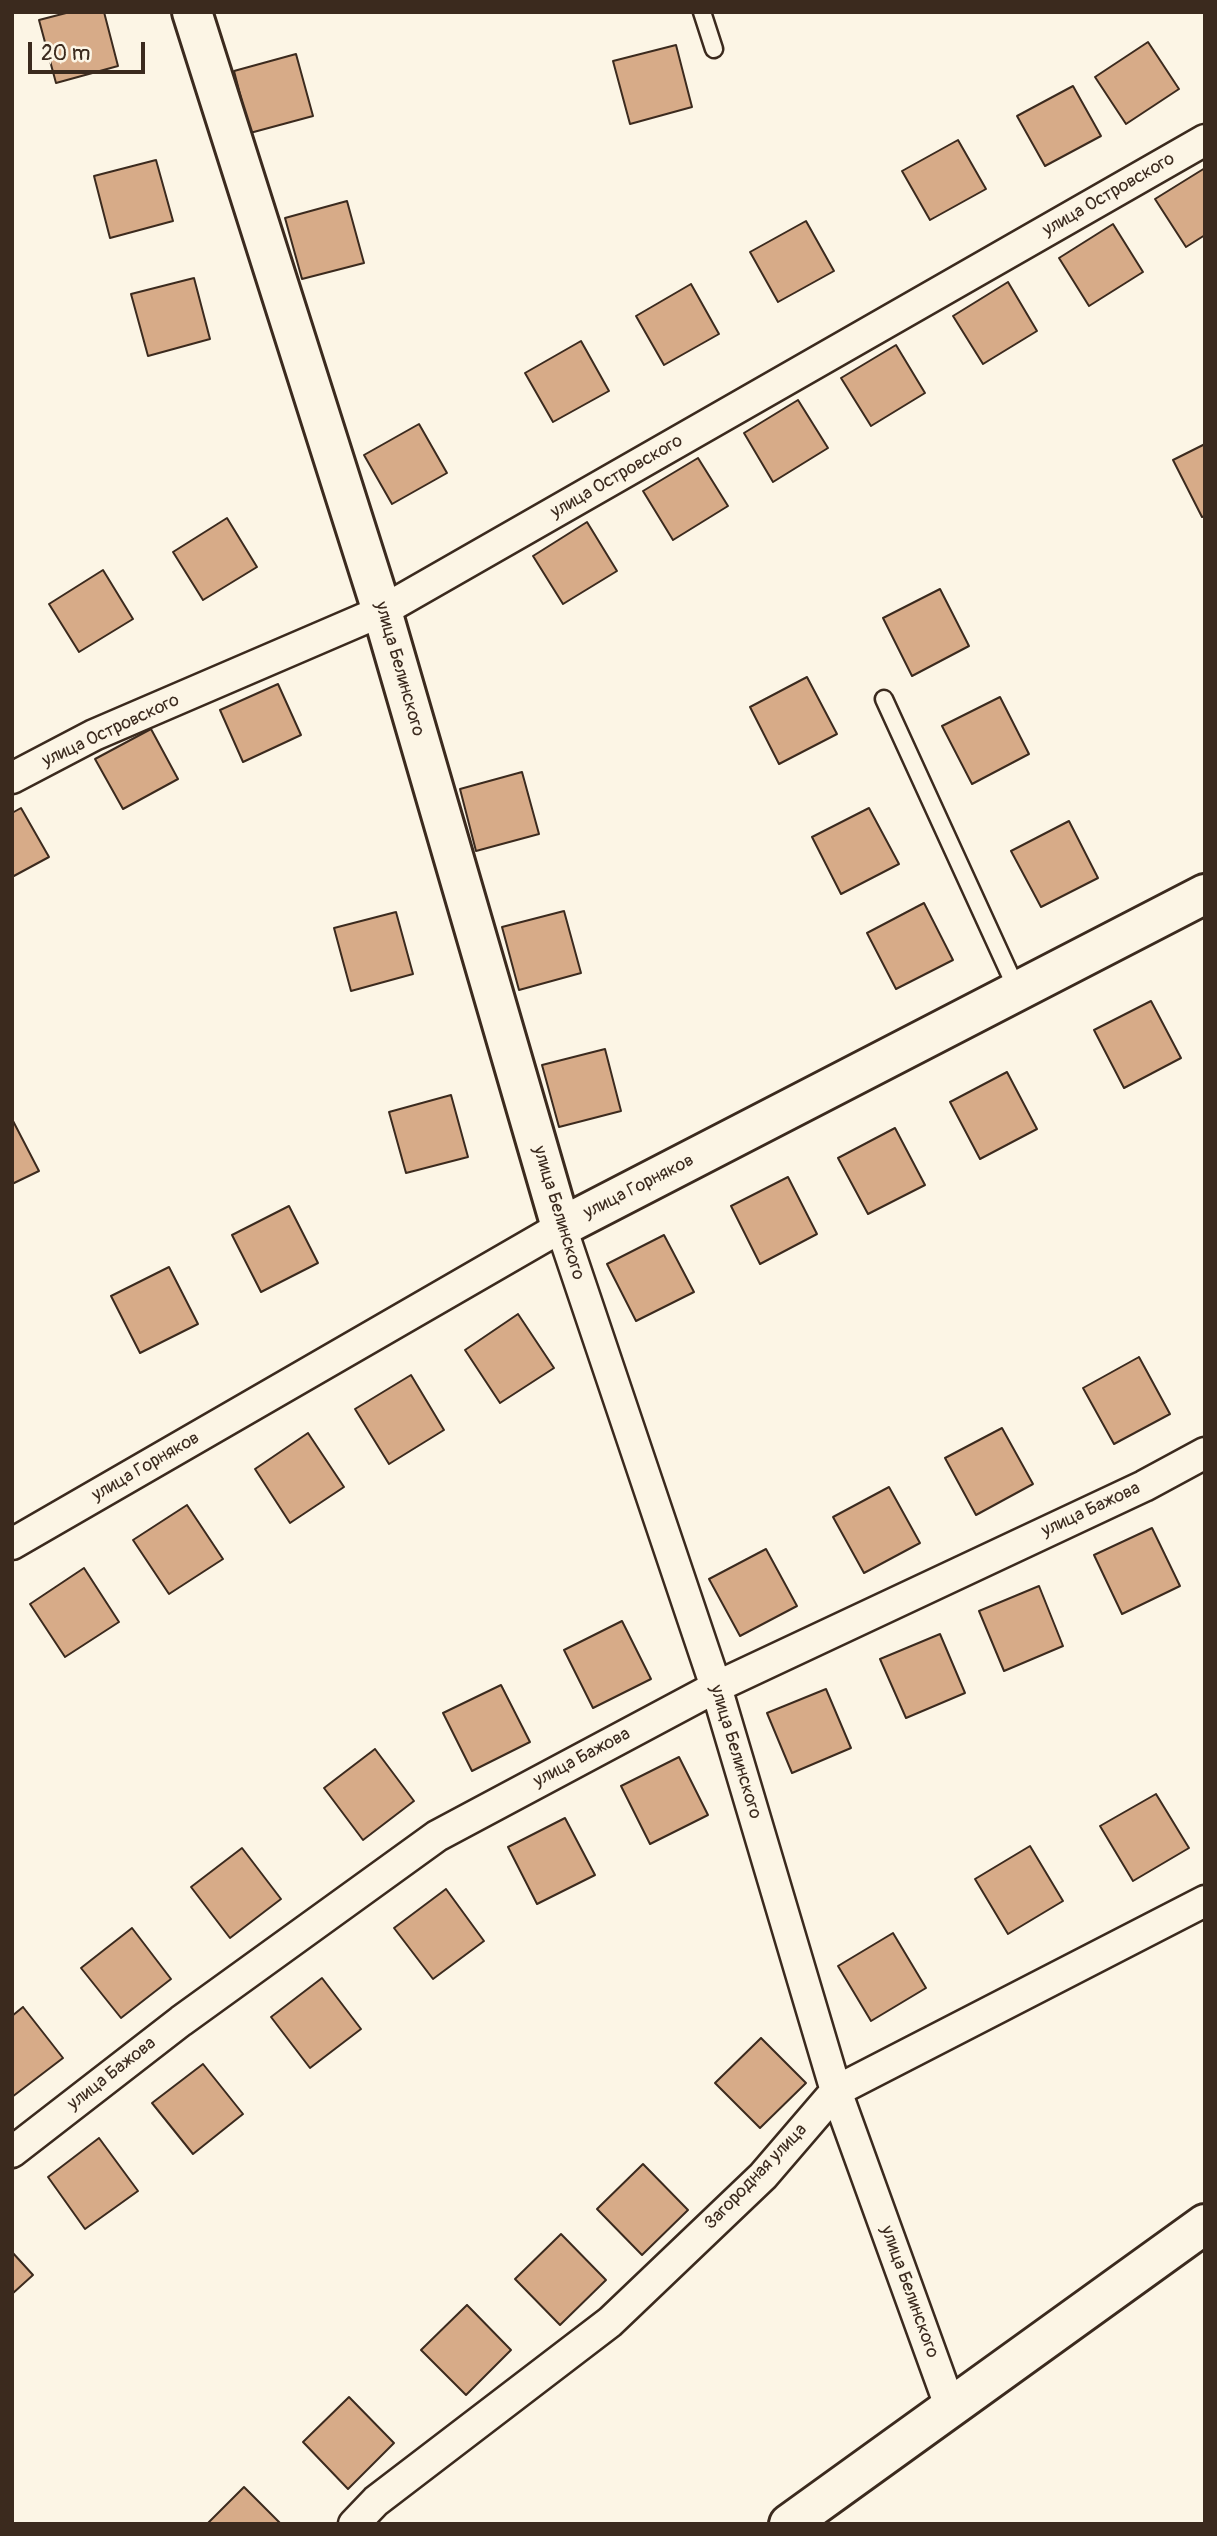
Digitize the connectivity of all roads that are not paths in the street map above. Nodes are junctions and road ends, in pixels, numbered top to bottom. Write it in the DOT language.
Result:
graph roads {
  1 [pos="702,12"];
  2 [pos="193,13"];
  3 [pos="713,49"];
  4 [pos="1205,140"];
  5 [pos="382,611"];
  6 [pos="884,699"];
  7 [pos="12,778"];
  8 [pos="1205,894"];
  9 [pos="1018,992"];
  10 [pos="561,1227"];
  11 [pos="1205,1453"];
  12 [pos="12,1544"];
  13 [pos="716,1687"];
  14 [pos="1205,1900"];
  15 [pos="836,2091"];
  16 [pos="12,2152"];
  17 [pos="1205,2224"];
  18 [pos="950,2406"];
  19 [pos="354,2524"];
  20 [pos="789,2524"];
  1 -- 3 [label="lane"];
  2 -- 5 [label="main road, улица Белинского"];
  4 -- 5 [label="street, улица Островского"];
  5 -- 7 [label="street, улица Островского"];
  5 -- 10 [label="main road, улица Белинского"];
  6 -- 9 [label="lane"];
  8 -- 9 [label="main road, улица Горняков"];
  9 -- 10 [label="main road, улица Горняков"];
  10 -- 12 [label="street, улица Горняков"];
  10 -- 13 [label="street, улица Белинского"];
  11 -- 13 [label="street, улица Бажова"];
  13 -- 15 [label="street, улица Белинского"];
  13 -- 16 [label="street, улица Бажова"];
  14 -- 15 [label="street, Загородная улица"];
  15 -- 18 [label="street, улица Белинского"];
  15 -- 19 [label="street, Загородная улица"];
  17 -- 18 [label="main road"];
  18 -- 20 [label="main road"];
}
